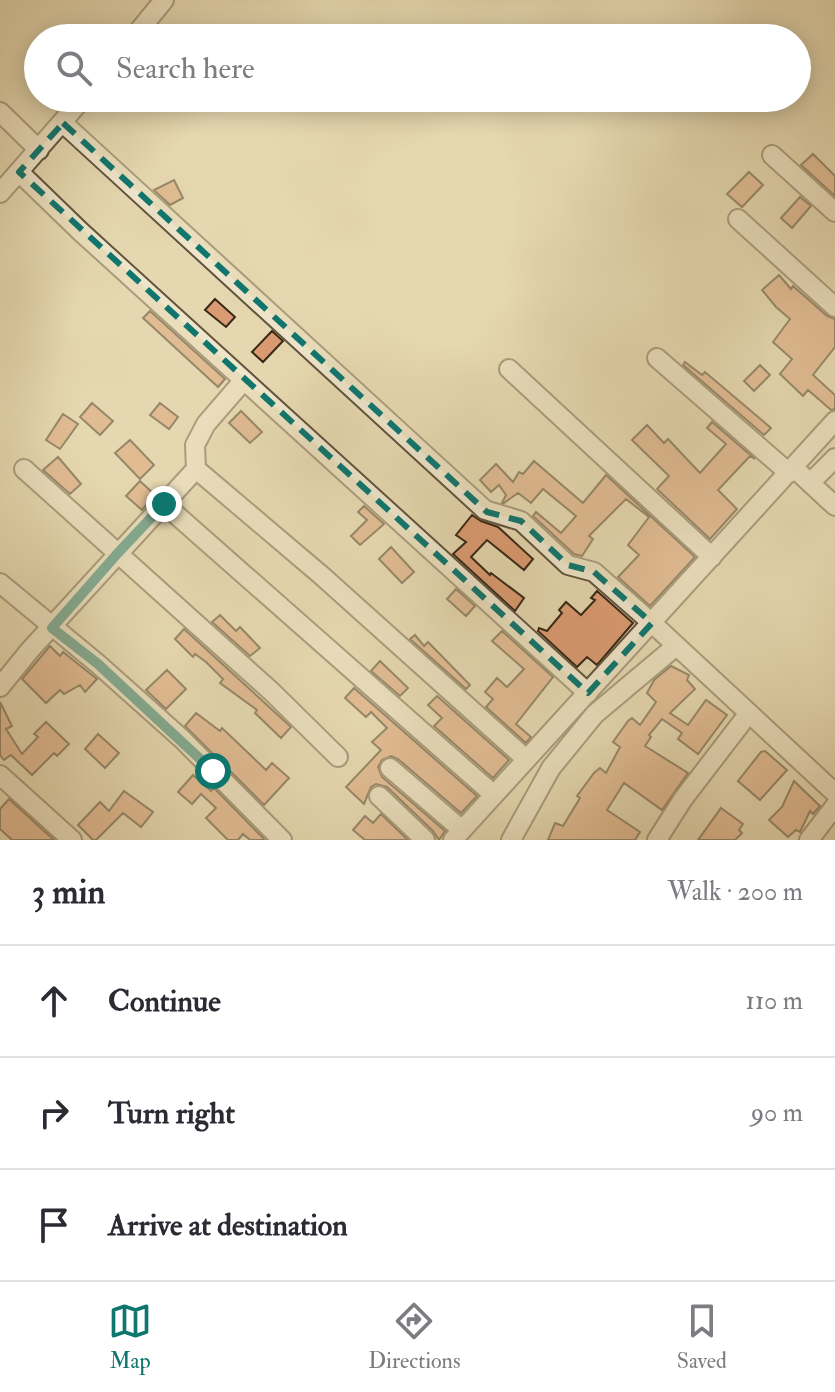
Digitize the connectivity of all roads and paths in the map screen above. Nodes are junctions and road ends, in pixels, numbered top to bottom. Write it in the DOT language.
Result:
graph roads {
  1 [pos="164,0"];
  2 [pos="144,24"];
  3 [pos="0,112"];
  4 [pos="72,112"];
  5 [pos="63,123"];
  6 [pos="39,150"];
  7 [pos="772,155"];
  8 [pos="19,172"];
  9 [pos="0,193"];
  10 [pos="835,212"];
  11 [pos="738,219"];
  12 [pos="835,307"];
  13 [pos="657,358"];
  14 [pos="509,369"];
  15 [pos="244,380"];
  16 [pos="835,421"];
  17 [pos="835,458"];
  18 [pos="24,469"];
  19 [pos="196,469"];
  20 [pos="791,470"];
  21 [pos="810,483"];
  22 [pos="164,504"];
  23 [pos="835,506"];
  24 [pos="117,554"];
  25 [pos="712,557"];
  26 [pos="0,583"];
  27 [pos="652,623"];
  28 [pos="52,628"];
  29 [pos="676,646"];
  30 [pos="0,687"];
  31 [pos="588,693"];
  32 [pos="749,713"];
  33 [pos="338,757"];
  34 [pos="526,759"];
  35 [pos="390,768"];
  36 [pos="0,775"];
  37 [pos="835,793"];
  38 [pos="494,795"];
  39 [pos="379,796"];
  40 [pos="835,806"];
  41 [pos="458,835"];
  42 [pos="72,840"];
  43 [pos="282,840"];
  44 [pos="425,840"];
  45 [pos="511,840"];
  46 [pos="657,840"];
  47 [pos="809,840"];
  1 -- 2 [label="street"];
  3 -- 6 [label="street"];
  4 -- 5 [label="street"];
  5 -- 6 [label="street"];
  5 -- 27 [label="street"];
  6 -- 8 [label="street"];
  7 -- 10 [label="street"];
  8 -- 9 [label="street"];
  8 -- 15 [label="street"];
  11 -- 12 [label="street"];
  13 -- 20 [label="street"];
  14 -- 25 [label="street"];
  15 -- 19 [label="street"];
  15 -- 31 [label="street"];
  16 -- 20 [label="street"];
  17 -- 21 [label="street"];
  18 -- 24 [label="street"];
  19 -- 22 [label="street"];
  19 -- 34 [label="street"];
  20 -- 21 [label="street"];
  20 -- 25 [label="street"];
  21 -- 23 [label="street"];
  22 -- 24 [label="street"];
  22 -- 38 [label="street"];
  24 -- 28 [label="street"];
  24 -- 33 [label="street"];
  25 -- 27 [label="street"];
  26 -- 28 [label="street"];
  27 -- 29 [label="street"];
  27 -- 31 [label="street"];
  28 -- 30 [label="street"];
  28 -- 43 [label="street"];
  29 -- 32 [label="street"];
  29 -- 45 [label="street"];
  31 -- 34 [label="street"];
  32 -- 37 [label="street"];
  32 -- 46 [label="street"];
  34 -- 38 [label="street"];
  35 -- 41 [label="street"];
  36 -- 42 [label="street"];
  38 -- 41 [label="street"];
  39 -- 44 [label="street"];
  40 -- 47 [label="street"];
}
